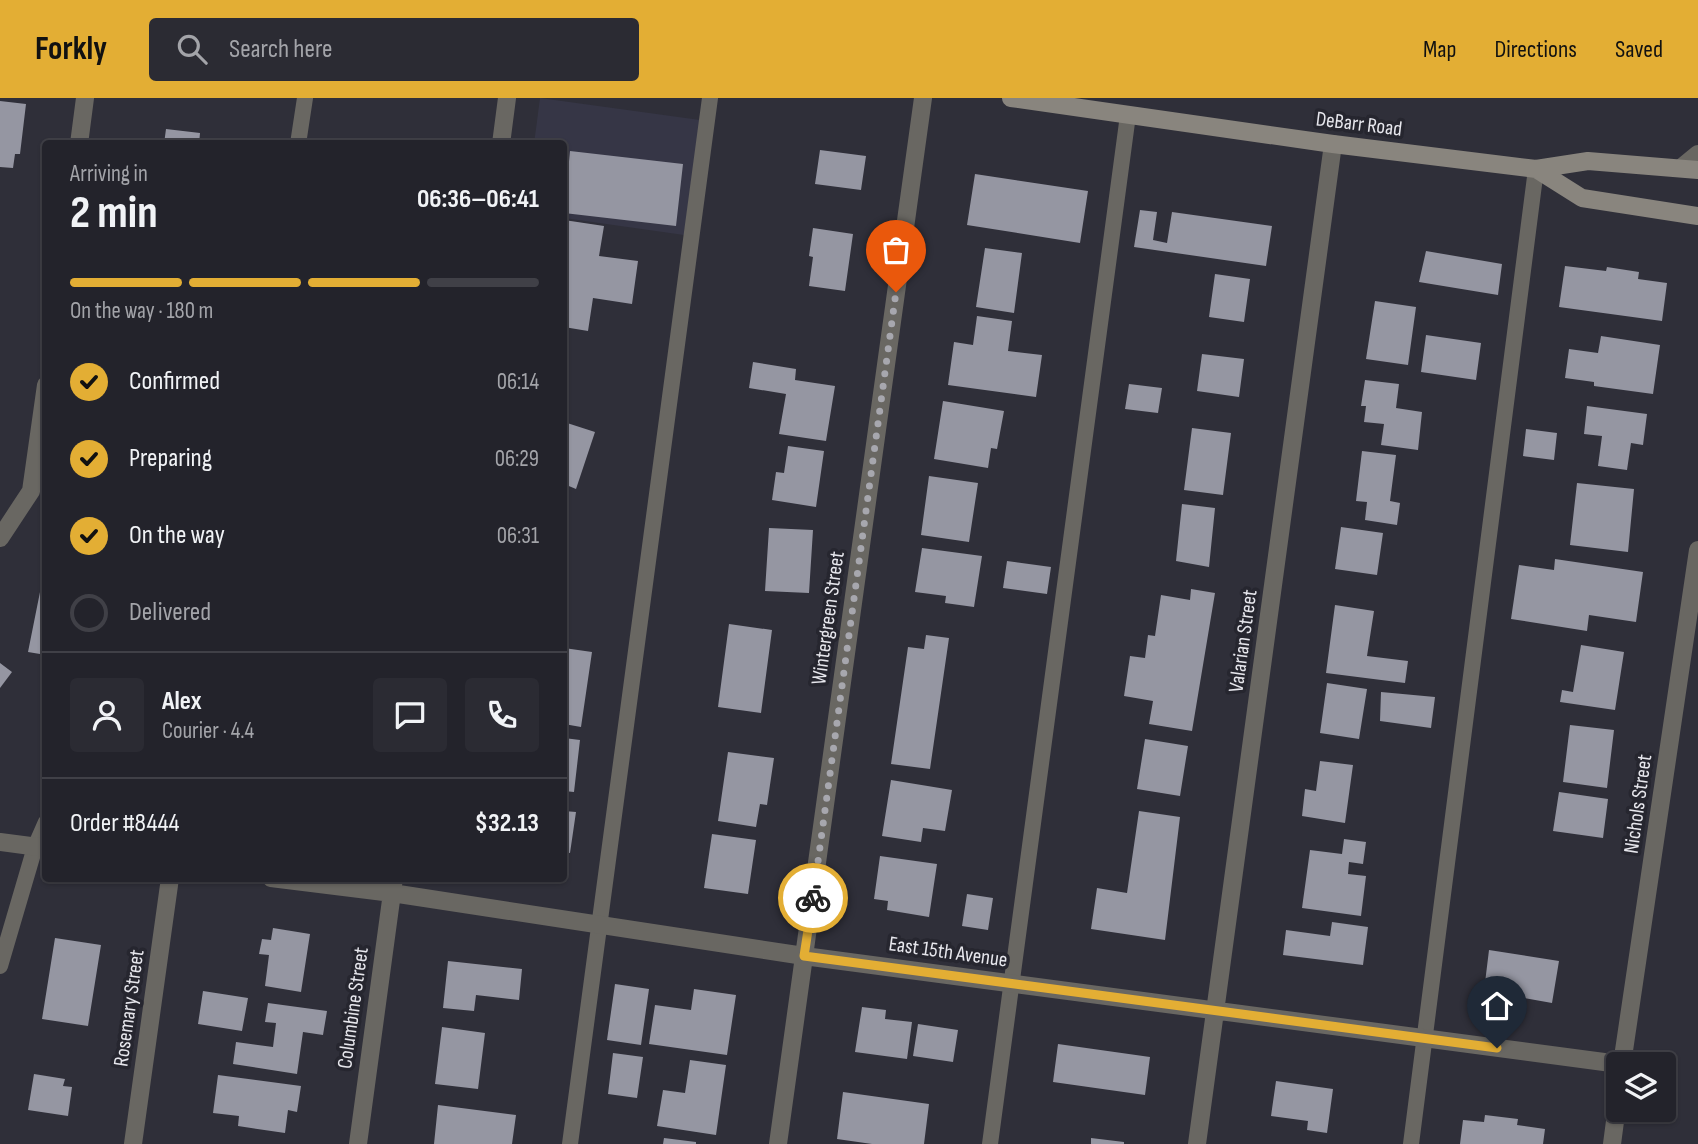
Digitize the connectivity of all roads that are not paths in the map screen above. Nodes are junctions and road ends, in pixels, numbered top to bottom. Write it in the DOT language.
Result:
graph roads {
  1 [pos="85,98"];
  2 [pos="304,98"];
  3 [pos="507,98"];
  4 [pos="710,98"];
  5 [pos="923,98"];
  6 [pos="1010,98"];
  7 [pos="1128,115"];
  8 [pos="80,140"];
  9 [pos="299,140"];
  10 [pos="501,140"];
  11 [pos="1332,144"];
  12 [pos="1698,154"];
  13 [pos="1536,169"];
  14 [pos="1689,169"];
  15 [pos="1698,216"];
  16 [pos="42,413"];
  17 [pos="0,538"];
  18 [pos="1698,550"];
  19 [pos="0,842"];
  20 [pos="40,847"];
  21 [pos="169,882"];
  22 [pos="332,882"];
  23 [pos="393,886"];
  24 [pos="599,925"];
  25 [pos="804,956"];
  26 [pos="0,966"];
  27 [pos="1011,984"];
  28 [pos="1216,1012"];
  29 [pos="1424,1038"];
  30 [pos="1623,1052"];
  31 [pos="1606,1062"];
  32 [pos="1615,1122"];
  33 [pos="133,1144"];
  34 [pos="358,1144"];
  35 [pos="570,1144"];
  36 [pos="778,1144"];
  37 [pos="990,1144"];
  38 [pos="1197,1144"];
  39 [pos="1411,1144"];
  40 [pos="1612,1144"];
  1 -- 8 [label="street"];
  2 -- 9 [label="lane"];
  3 -- 10 [label="street"];
  4 -- 24 [label="lane"];
  5 -- 25 [label="street, Wintergreen Street"];
  6 -- 7 [label="main road, DeBarr Road"];
  7 -- 11 [label="main road, DeBarr Road"];
  7 -- 27 [label="lane"];
  11 -- 13 [label="main road, DeBarr Road"];
  11 -- 28 [label="street, Valarian Street"];
  12 -- 14 [label="street"];
  13 -- 14 [label="main road, DeBarr Road"];
  13 -- 15 [label="main road, DeBarr Road"];
  13 -- 29 [label="lane"];
  16 -- 17 [label="street"];
  18 -- 30 [label="street, Nichols Street"];
  19 -- 20 [label="street"];
  20 -- 26 [label="lane"];
  21 -- 33 [label="street, Rosemary Street"];
  22 -- 23 [label="street, East 15th Avenue"];
  23 -- 24 [label="street, East 15th Avenue"];
  23 -- 34 [label="street, Columbine Street"];
  24 -- 25 [label="street, East 15th Avenue"];
  24 -- 35 [label="lane"];
  25 -- 27 [label="street, East 15th Avenue"];
  25 -- 36 [label="street, Wintergreen Street"];
  27 -- 28 [label="street, East 15th Avenue"];
  27 -- 37 [label="lane"];
  28 -- 29 [label="street, East 15th Avenue"];
  28 -- 38 [label="street, Valarian Street"];
  29 -- 31 [label="street, East 15th Avenue"];
  29 -- 39 [label="lane"];
  32 -- 40 [label="street"];
}
